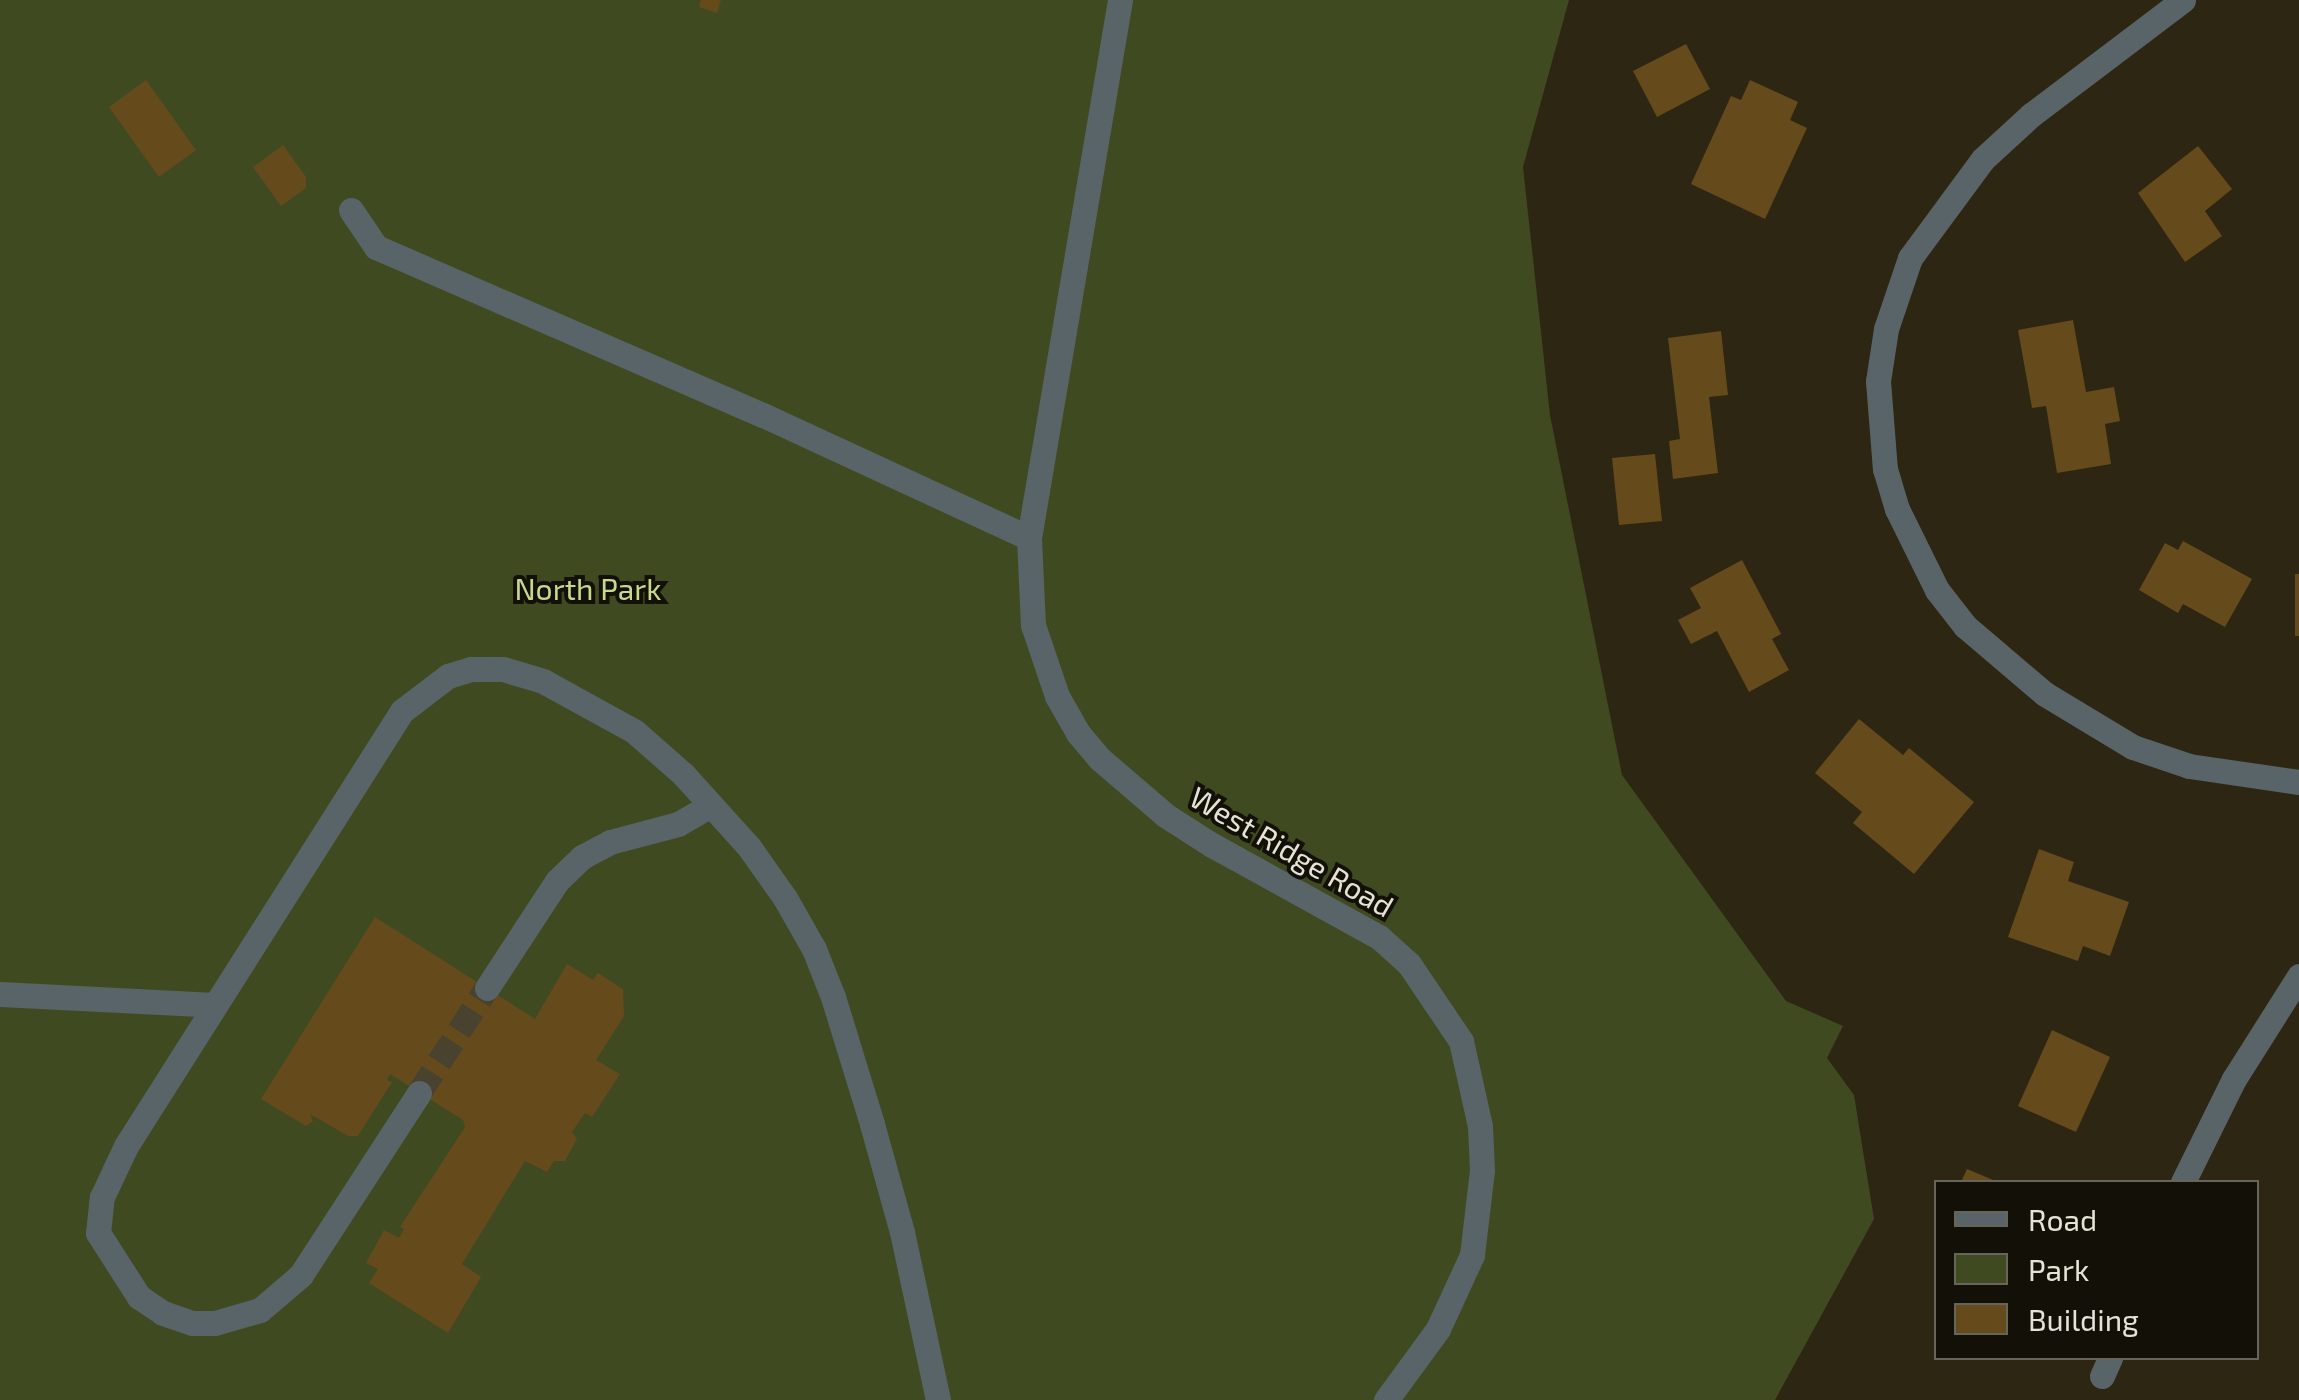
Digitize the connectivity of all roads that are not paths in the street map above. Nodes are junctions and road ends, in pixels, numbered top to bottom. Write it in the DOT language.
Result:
graph roads {
  1 [pos="1120,0"];
  2 [pos="2182,0"];
  3 [pos="351,210"];
  4 [pos="1029,538"];
  5 [pos="2299,782"];
  6 [pos="711,805"];
  7 [pos="2299,976"];
  8 [pos="486,988"];
  9 [pos="0,994"];
  10 [pos="215,1005"];
  11 [pos="419,1093"];
  12 [pos="2185,1180"];
  13 [pos="938,1400"];
  14 [pos="1386,1400"];
  1 -- 4 [label="street, West Ridge Road"];
  2 -- 5 [label="street"];
  3 -- 4 [label="street"];
  4 -- 14 [label="street, West Ridge Road"];
  6 -- 8 [label="street"];
  6 -- 10 [label="street"];
  6 -- 13 [label="street"];
  7 -- 12 [label="street"];
  9 -- 10 [label="street"];
  10 -- 11 [label="street"];
}
